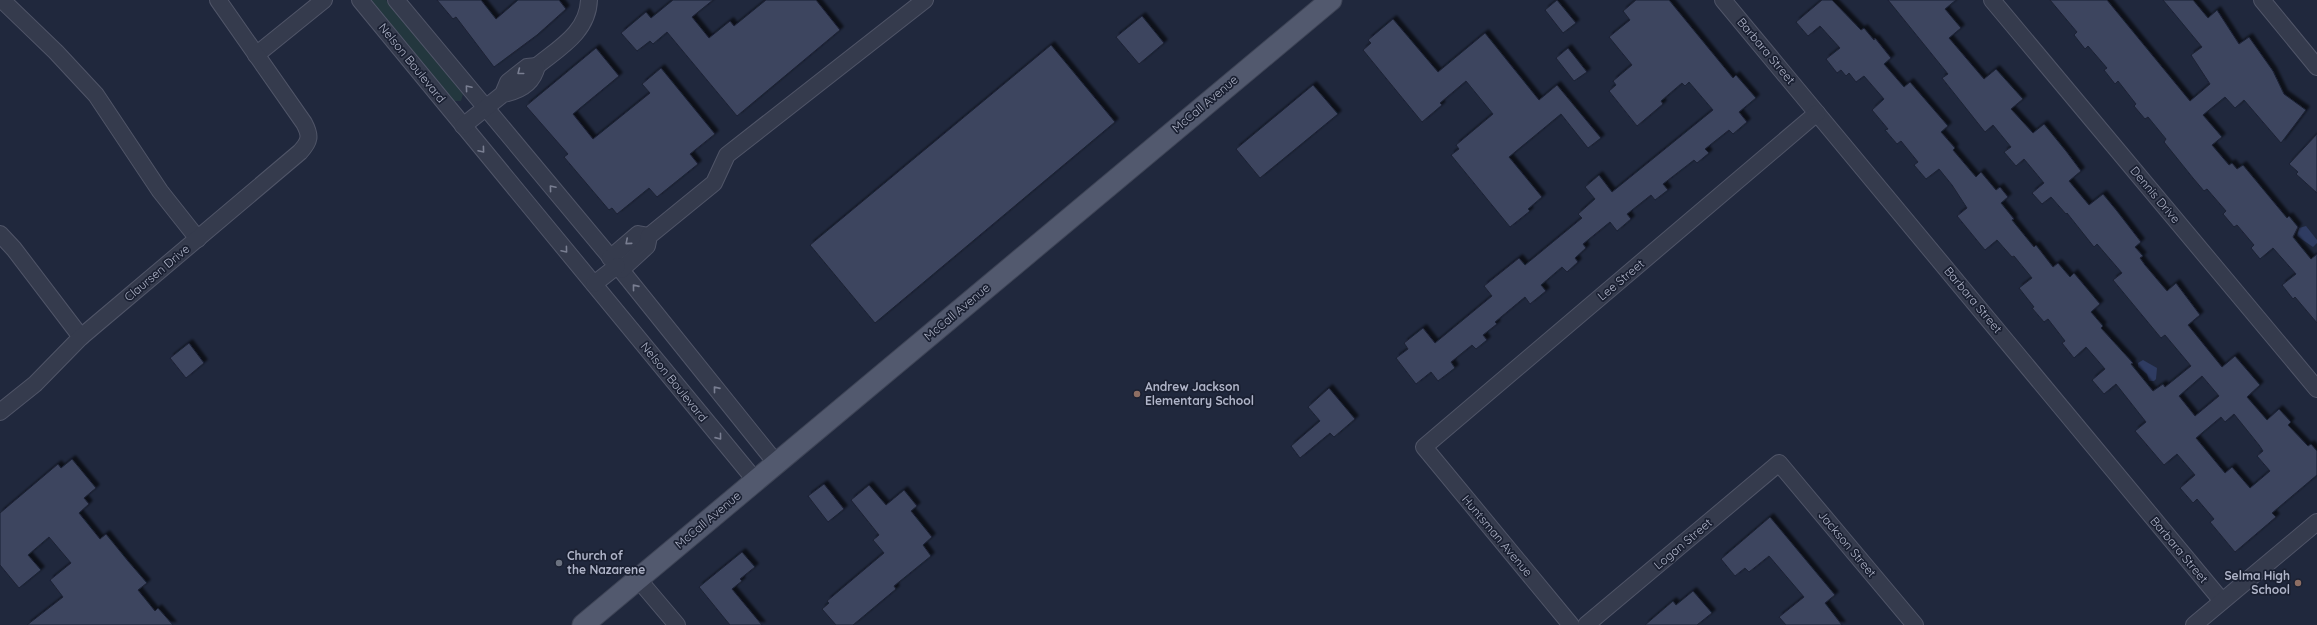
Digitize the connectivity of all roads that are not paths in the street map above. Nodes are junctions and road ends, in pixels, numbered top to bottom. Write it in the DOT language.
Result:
graph roads {
  1 [pos="2,0"];
  2 [pos="218,0"];
  3 [pos="324,0"];
  4 [pos="360,0"];
  5 [pos="396,0"];
  6 [pos="589,0"];
  7 [pos="925,0"];
  8 [pos="1331,0"];
  9 [pos="1723,0"];
  10 [pos="1992,0"];
  11 [pos="2262,0"];
  12 [pos="256,55"];
  13 [pos="2317,67"];
  14 [pos="485,108"];
  15 [pos="1817,113"];
  16 [pos="463,126"];
  17 [pos="0,234"];
  18 [pos="198,239"];
  19 [pos="616,265"];
  20 [pos="594,284"];
  21 [pos="81,337"];
  22 [pos="2317,390"];
  23 [pos="0,412"];
  24 [pos="1424,447"];
  25 [pos="776,463"];
  26 [pos="1779,463"];
  27 [pos="755,480"];
  28 [pos="2317,522"];
  29 [pos="638,579"];
  30 [pos="2222,601"];
  31 [pos="583,625"];
  32 [pos="677,625"];
  33 [pos="1571,625"];
  34 [pos="1586,625"];
  35 [pos="1915,625"];
  36 [pos="2194,625"];
  1 -- 18 [label="street"];
  2 -- 12 [label="street"];
  3 -- 12 [label="street"];
  4 -- 16 [label="street, Nelson Boulevard"];
  14 -- 5 [label="street, one-way"];
  6 -- 14 [label="street"];
  7 -- 19 [label="street"];
  8 -- 25 [label="main road, McCall Avenue"];
  9 -- 15 [label="street, Barbara Street"];
  10 -- 22 [label="street, Dennis Drive"];
  11 -- 13 [label="street"];
  12 -- 18 [label="street, Claursen Drive"];
  14 -- 16 [label="street"];
  19 -- 14 [label="street, one-way"];
  15 -- 24 [label="street, Lee Street"];
  15 -- 30 [label="street, Barbara Street"];
  16 -- 20 [label="street, Nelson Boulevard, one-way"];
  17 -- 21 [label="street"];
  18 -- 21 [label="street, Claursen Drive"];
  19 -- 20 [label="street"];
  25 -- 19 [label="street, one-way"];
  20 -- 27 [label="street, Nelson Boulevard, one-way"];
  21 -- 23 [label="street, Claursen Drive"];
  24 -- 33 [label="street, Huntsman Avenue"];
  25 -- 27 [label="main road, McCall Avenue"];
  26 -- 34 [label="street, Logan Street"];
  26 -- 35 [label="street, Jackson Street"];
  27 -- 29 [label="main road, McCall Avenue"];
  28 -- 30 [label="street"];
  29 -- 31 [label="main road, McCall Avenue"];
  29 -- 32 [label="street"];
  30 -- 36 [label="street"];
}
